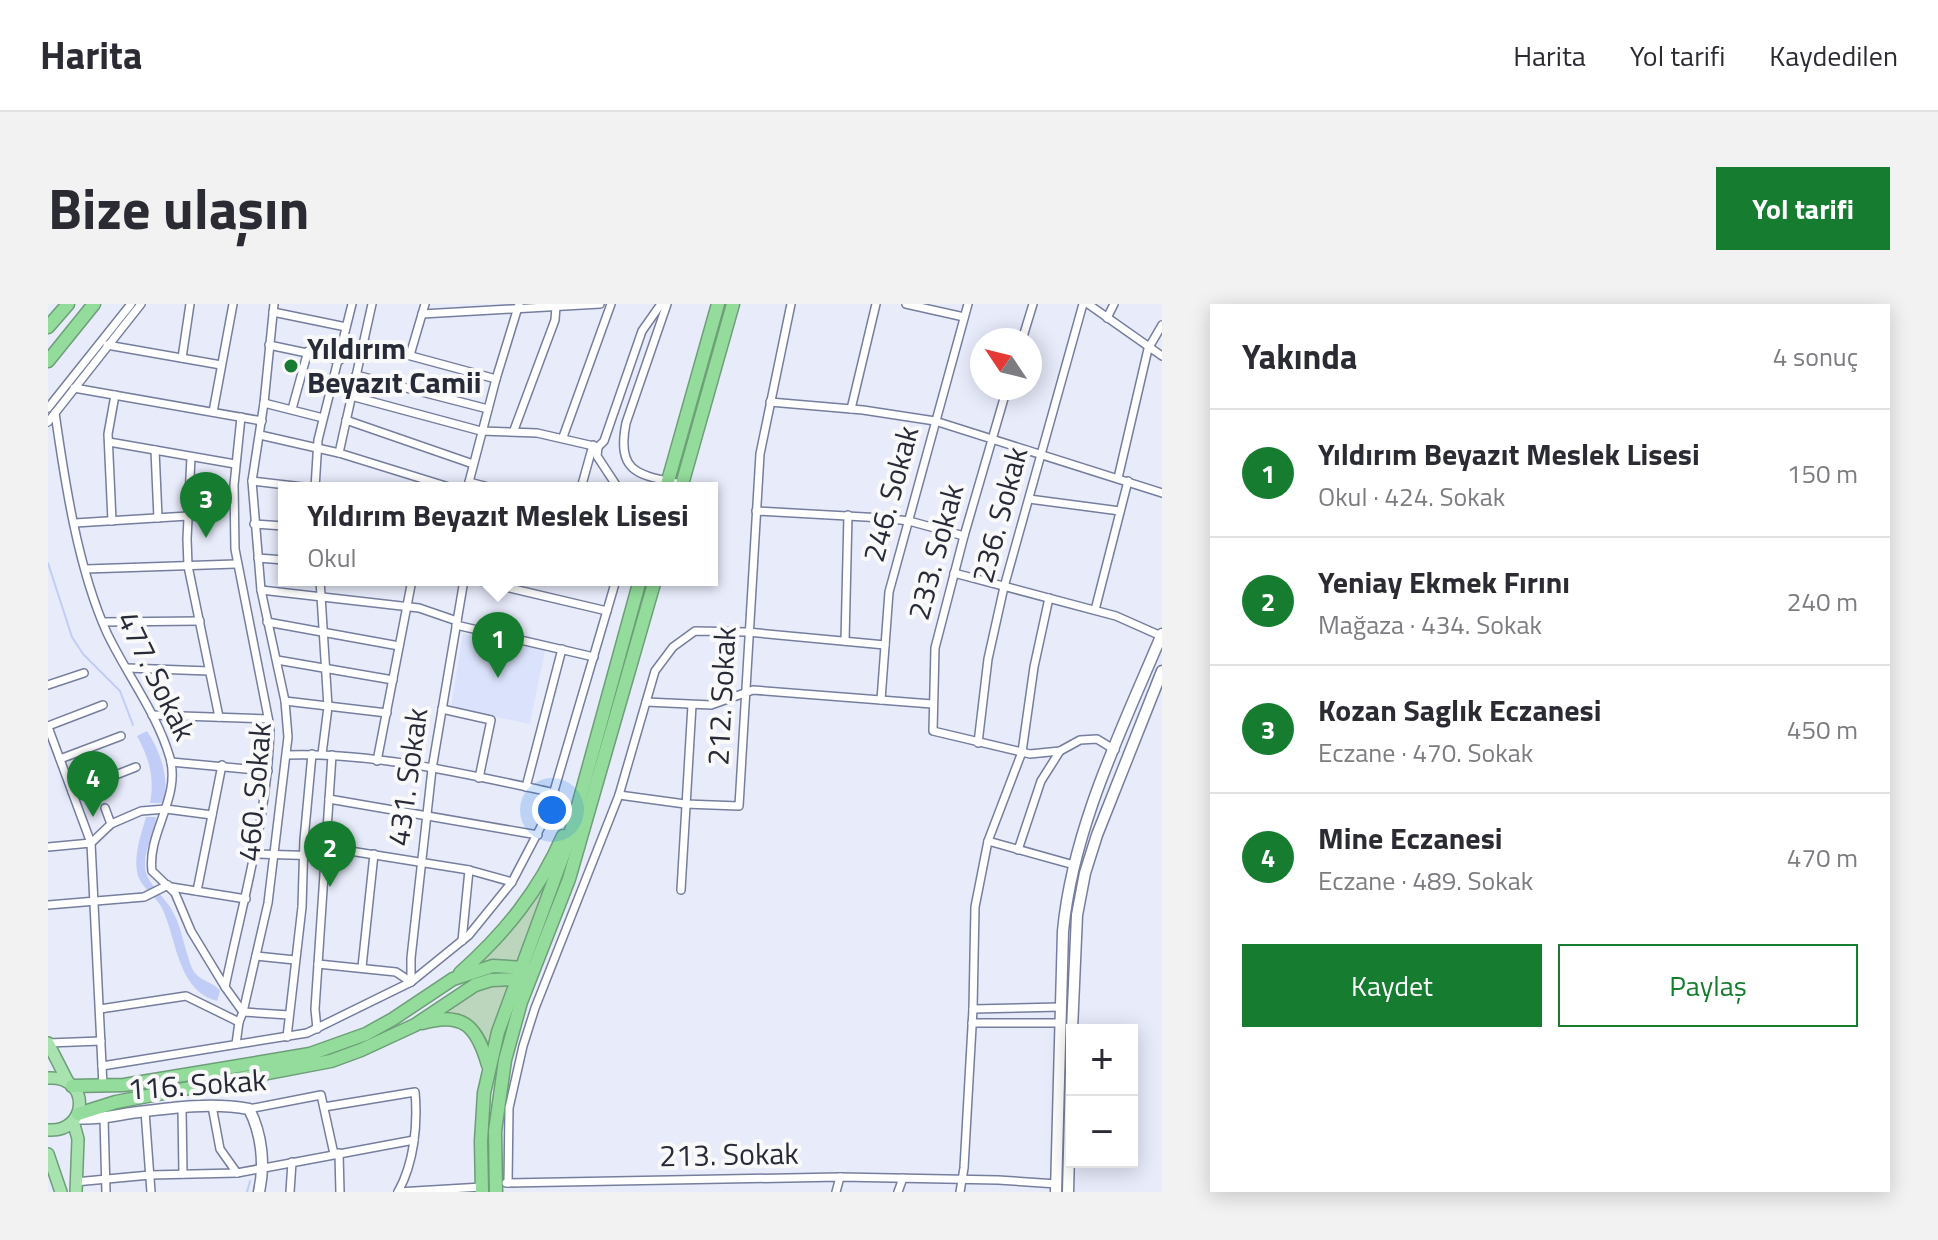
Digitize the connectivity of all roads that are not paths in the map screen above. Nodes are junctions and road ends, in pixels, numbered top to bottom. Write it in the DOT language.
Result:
graph roads {
  1 [pos="68,304"];
  2 [pos="94,304"];
  3 [pos="131,304"];
  4 [pos="141,304"];
  5 [pos="190,304"];
  6 [pos="233,304"];
  7 [pos="352,304"];
  8 [pos="372,304"];
  9 [pos="425,304"];
  10 [pos="600,304"];
  11 [pos="611,304"];
  12 [pos="664,304"];
  13 [pos="718,304"];
  14 [pos="733,304"];
  15 [pos="791,304"];
  16 [pos="876,304"];
  17 [pos="906,304"];
  18 [pos="968,304"];
  19 [pos="1033,304"];
  20 [pos="1085,304"];
  21 [pos="1114,304"];
  22 [pos="518,306"];
  23 [pos="556,306"];
  24 [pos="273,308"];
  25 [pos="422,314"];
  26 [pos="964,317"];
  27 [pos="1107,318"];
  28 [pos="1162,325"];
  29 [pos="48,327"];
  30 [pos="346,327"];
  31 [pos="1026,328"];
  32 [pos="363,343"];
  33 [pos="107,345"];
  34 [pos="269,345"];
  35 [pos="1148,349"];
  36 [pos="308,351"];
  37 [pos="410,355"];
  38 [pos="1162,356"];
  39 [pos="182,358"];
  40 [pos="340,360"];
  41 [pos="48,361"];
  42 [pos="221,365"];
  43 [pos="356,375"];
  44 [pos="496,379"];
  45 [pos="74,388"];
  46 [pos="115,395"];
  47 [pos="351,396"];
  48 [pos="1003,400"];
  49 [pos="770,402"];
  50 [pos="264,403"];
  51 [pos="292,409"];
  52 [pos="488,409"];
  53 [pos="851,409"];
  54 [pos="52,410"];
  55 [pos="213,412"];
  56 [pos="241,417"];
  57 [pos="323,418"];
  58 [pos="346,420"];
  59 [pos="262,421"];
  60 [pos="935,421"];
  61 [pos="48,422"];
  62 [pos="514,430"];
  63 [pos="481,431"];
  64 [pos="260,435"];
  65 [pos="563,437"];
  66 [pos="992,439"];
  67 [pos="109,442"];
  68 [pos="596,446"];
  69 [pos="316,448"];
  70 [pos="155,450"];
  71 [pos="339,453"];
  72 [pos="1042,453"];
  73 [pos="191,457"];
  74 [pos="235,464"];
  75 [pos="473,464"];
  76 [pos="1118,478"];
  77 [pos="252,481"];
  78 [pos="1128,481"];
  79 [pos="314,482"];
  80 [pos="423,482"];
  81 [pos="469,482"];
  82 [pos="583,482"];
  83 [pos="614,482"];
  84 [pos="660,482"];
  85 [pos="668,482"];
  86 [pos="682,482"];
  87 [pos="278,484"];
  88 [pos="1162,493"];
  89 [pos="1029,499"];
  90 [pos="756,511"];
  91 [pos="1120,511"];
  92 [pos="848,515"];
  93 [pos="188,516"];
  94 [pos="158,518"];
  95 [pos="112,521"];
  96 [pos="909,521"];
  97 [pos="75,523"];
  98 [pos="254,524"];
  99 [pos="278,526"];
  100 [pos="964,536"];
  101 [pos="258,558"];
  102 [pos="278,560"];
  103 [pos="236,564"];
  104 [pos="188,566"];
  105 [pos="86,569"];
  106 [pos="954,573"];
  107 [pos="320,586"];
  108 [pos="411,586"];
  109 [pos="463,586"];
  110 [pos="501,586"];
  111 [pos="614,586"];
  112 [pos="638,586"];
  113 [pos="653,586"];
  114 [pos="1004,587"];
  115 [pos="261,590"];
  116 [pos="321,595"];
  117 [pos="1049,598"];
  118 [pos="407,607"];
  119 [pos="1095,610"];
  120 [pos="607,611"];
  121 [pos="200,621"];
  122 [pos="103,622"];
  123 [pos="267,622"];
  124 [pos="456,623"];
  125 [pos="323,631"];
  126 [pos="750,632"];
  127 [pos="1162,635"];
  128 [pos="845,641"];
  129 [pos="885,645"];
  130 [pos="399,646"];
  131 [pos="562,649"];
  132 [pos="594,657"];
  133 [pos="277,660"];
  134 [pos="127,668"];
  135 [pos="326,668"];
  136 [pos="209,671"];
  137 [pos="1162,671"];
  138 [pos="84,673"];
  139 [pos="393,680"];
  140 [pos="48,685"];
  141 [pos="745,692"];
  142 [pos="881,700"];
  143 [pos="285,701"];
  144 [pos="646,702"];
  145 [pos="932,704"];
  146 [pos="103,705"];
  147 [pos="692,705"];
  148 [pos="328,707"];
  149 [pos="442,709"];
  150 [pos="387,713"];
  151 [pos="152,715"];
  152 [pos="219,717"];
  153 [pos="269,723"];
  154 [pos="48,726"];
  155 [pos="289,726"];
  156 [pos="121,736"];
  157 [pos="978,743"];
  158 [pos="1115,750"];
  159 [pos="1060,751"];
  160 [pos="1022,752"];
  161 [pos="312,754"];
  162 [pos="322,754"];
  163 [pos="287,755"];
  164 [pos="332,755"];
  165 [pos="60,759"];
  166 [pos="377,761"];
  167 [pos="590,761"];
  168 [pos="171,762"];
  169 [pos="222,765"];
  170 [pos="136,767"];
  171 [pos="432,769"];
  172 [pos="268,771"];
  173 [pos="479,778"];
  174 [pos="526,787"];
  175 [pos="72,792"];
  176 [pos="555,793"];
  177 [pos="619,795"];
  178 [pos="329,799"];
  179 [pos="685,804"];
  180 [pos="105,808"];
  181 [pos="166,809"];
  182 [pos="212,815"];
  183 [pos="427,817"];
  184 [pos="111,824"];
  185 [pos="538,835"];
  186 [pos="988,841"];
  187 [pos="91,843"];
  188 [pos="48,847"];
  189 [pos="1018,850"];
  190 [pos="325,852"];
  191 [pos="256,854"];
  192 [pos="274,854"];
  193 [pos="374,854"];
  194 [pos="303,855"];
  195 [pos="421,863"];
  196 [pos="1074,865"];
  197 [pos="469,870"];
  198 [pos="512,882"];
  199 [pos="170,886"];
  200 [pos="681,890"];
  201 [pos="197,891"];
  202 [pos="96,899"];
  203 [pos="246,899"];
  204 [pos="48,905"];
  205 [pos="462,941"];
  206 [pos="256,956"];
  207 [pos="295,960"];
  208 [pos="318,964"];
  209 [pos="362,967"];
  210 [pos="529,972"];
  211 [pos="453,979"];
  212 [pos="515,980"];
  213 [pos="411,982"];
  214 [pos="225,987"];
  215 [pos="1061,1007"];
  216 [pos="100,1009"];
  217 [pos="973,1009"];
  218 [pos="243,1012"];
  219 [pos="289,1015"];
  220 [pos="239,1022"];
  221 [pos="972,1023"];
  222 [pos="1061,1023"];
  223 [pos="1072,1024"];
  224 [pos="415,1025"];
  225 [pos="317,1029"];
  226 [pos="287,1037"];
  227 [pos="101,1041"];
  228 [pos="236,1044"];
  229 [pos="49,1049"];
  230 [pos="102,1066"];
  231 [pos="489,1068"];
  232 [pos="48,1078"];
  233 [pos="70,1084"];
  234 [pos="103,1086"];
  235 [pos="1070,1096"];
  236 [pos="212,1106"];
  237 [pos="324,1107"];
  238 [pos="182,1109"];
  239 [pos="249,1109"];
  240 [pos="145,1111"];
  241 [pos="76,1118"];
  242 [pos="104,1118"];
  243 [pos="48,1130"];
  244 [pos="414,1140"];
  245 [pos="48,1154"];
  246 [pos="334,1154"];
  247 [pos="292,1162"];
  248 [pos="263,1168"];
  249 [pos="52,1171"];
  250 [pos="237,1173"];
  251 [pos="183,1174"];
  252 [pos="150,1175"];
  253 [pos="840,1177"];
  254 [pos="106,1178"];
  255 [pos="903,1178"];
  256 [pos="964,1179"];
  257 [pos="640,1180"];
  258 [pos="698,1180"];
  259 [pos="753,1180"];
  260 [pos="998,1180"];
  261 [pos="580,1181"];
  262 [pos="500,1186"];
  263 [pos="76,1187"];
  264 [pos="1057,1188"];
  265 [pos="466,1190"];
  266 [pos="482,1190"];
  267 [pos="61,1192"];
  268 [pos="106,1192"];
  269 [pos="151,1192"];
  270 [pos="259,1192"];
  271 [pos="290,1192"];
  272 [pos="340,1192"];
  273 [pos="398,1192"];
  274 [pos="581,1192"];
  275 [pos="639,1192"];
  276 [pos="698,1192"];
  277 [pos="752,1192"];
  278 [pos="836,1192"];
  279 [pos="898,1192"];
  280 [pos="960,1192"];
  281 [pos="998,1192"];
  282 [pos="1068,1192"];
  1 -- 29 [label="highway"];
  2 -- 41 [label="highway"];
  3 -- 54 [label="street"];
  4 -- 33 [label="street"];
  5 -- 39 [label="street"];
  6 -- 42 [label="street"];
  7 -- 30 [label="street"];
  8 -- 32 [label="street"];
  9 -- 25 [label="street"];
  10 -- 23 [label="street"];
  11 -- 65 [label="street"];
  12 -- 68 [label="street"];
  12 -- 84 [label="street"];
  13 -- 85 [label="highway"];
  14 -- 86 [label="highway"];
  15 -- 49 [label="street, 212. Sokak"];
  16 -- 53 [label="street"];
  17 -- 26 [label="street"];
  18 -- 26 [label="street, 246. Sokak"];
  19 -- 31 [label="street"];
  20 -- 27 [label="street"];
  20 -- 72 [label="street, 236. Sokak"];
  21 -- 27 [label="street"];
  22 -- 23 [label="street"];
  22 -- 25 [label="street"];
  22 -- 44 [label="street"];
  23 -- 62 [label="street"];
  24 -- 30 [label="street"];
  24 -- 34 [label="street, 460. Sokak"];
  25 -- 37 [label="street"];
  26 -- 60 [label="street, 246. Sokak"];
  27 -- 35 [label="street"];
  28 -- 35 [label="street"];
  30 -- 40 [label="street"];
  32 -- 37 [label="street"];
  32 -- 43 [label="street"];
  33 -- 39 [label="street"];
  33 -- 45 [label="street"];
  34 -- 36 [label="street"];
  34 -- 50 [label="street, 460. Sokak"];
  35 -- 38 [label="street"];
  35 -- 76 [label="street"];
  36 -- 40 [label="street"];
  36 -- 51 [label="street"];
  37 -- 44 [label="street"];
  39 -- 42 [label="street"];
  40 -- 57 [label="street"];
  42 -- 55 [label="street"];
  43 -- 47 [label="street"];
  43 -- 52 [label="street"];
  44 -- 52 [label="street"];
  45 -- 46 [label="street"];
  45 -- 54 [label="street"];
  46 -- 55 [label="street"];
  46 -- 67 [label="street"];
  47 -- 58 [label="street"];
  47 -- 63 [label="street"];
  48 -- 66 [label="street, 233. Sokak"];
  49 -- 53 [label="street"];
  49 -- 90 [label="street, 212. Sokak"];
  50 -- 51 [label="street"];
  50 -- 59 [label="street, 460. Sokak"];
  51 -- 57 [label="street"];
  52 -- 63 [label="street"];
  53 -- 60 [label="street"];
  54 -- 61 [label="street"];
  54 -- 97 [label="street, 477. Sokak"];
  55 -- 56 [label="street"];
  56 -- 59 [label="street"];
  56 -- 74 [label="street"];
  57 -- 69 [label="street"];
  58 -- 71 [label="street"];
  58 -- 75 [label="street"];
  59 -- 64 [label="street, 460. Sokak"];
  60 -- 66 [label="street"];
  60 -- 96 [label="street, 246. Sokak"];
  62 -- 63 [label="street"];
  62 -- 65 [label="street"];
  63 -- 75 [label="street"];
  64 -- 69 [label="street"];
  64 -- 77 [label="street, 460. Sokak"];
  65 -- 68 [label="street"];
  66 -- 72 [label="street"];
  66 -- 100 [label="street, 233. Sokak"];
  67 -- 70 [label="street"];
  67 -- 95 [label="street"];
  68 -- 82 [label="street"];
  68 -- 83 [label="street"];
  69 -- 71 [label="street"];
  69 -- 79 [label="street"];
  70 -- 73 [label="street"];
  70 -- 94 [label="street"];
  71 -- 80 [label="street"];
  72 -- 76 [label="street"];
  72 -- 89 [label="street, 236. Sokak"];
  73 -- 74 [label="street"];
  73 -- 93 [label="street"];
  74 -- 103 [label="street"];
  75 -- 81 [label="street"];
  76 -- 78 [label="street"];
  77 -- 87 [label="street"];
  77 -- 98 [label="street, 460. Sokak"];
  78 -- 88 [label="street"];
  78 -- 91 [label="street"];
  89 -- 91 [label="street"];
  89 -- 114 [label="street, 236. Sokak"];
  90 -- 92 [label="street"];
  90 -- 126 [label="street, 212. Sokak"];
  91 -- 119 [label="street"];
  92 -- 96 [label="street"];
  92 -- 128 [label="street"];
  93 -- 94 [label="street"];
  93 -- 104 [label="street"];
  94 -- 95 [label="street"];
  95 -- 97 [label="street"];
  96 -- 100 [label="street"];
  96 -- 129 [label="street, 246. Sokak"];
  97 -- 105 [label="street, 477. Sokak"];
  98 -- 99 [label="street"];
  98 -- 101 [label="street, 460. Sokak"];
  100 -- 106 [label="street, 233. Sokak"];
  101 -- 102 [label="street"];
  101 -- 115 [label="street, 460. Sokak"];
  103 -- 104 [label="street"];
  103 -- 153 [label="street"];
  104 -- 105 [label="street"];
  104 -- 121 [label="street"];
  105 -- 122 [label="street, 477. Sokak"];
  106 -- 114 [label="street"];
  106 -- 145 [label="street, 233. Sokak"];
  107 -- 116 [label="street"];
  108 -- 118 [label="street"];
  109 -- 124 [label="street, 431. Sokak"];
  110 -- 120 [label="street"];
  111 -- 120 [label="street"];
  112 -- 167 [label="highway"];
  113 -- 210 [label="highway"];
  114 -- 117 [label="street"];
  114 -- 157 [label="street, 236. Sokak"];
  115 -- 116 [label="street"];
  115 -- 123 [label="street, 460. Sokak"];
  116 -- 118 [label="street"];
  116 -- 125 [label="street"];
  117 -- 119 [label="street"];
  117 -- 160 [label="street"];
  118 -- 124 [label="street"];
  118 -- 130 [label="street"];
  119 -- 127 [label="street"];
  120 -- 132 [label="street"];
  121 -- 122 [label="street"];
  121 -- 136 [label="street"];
  122 -- 134 [label="street, 477. Sokak"];
  123 -- 125 [label="street"];
  123 -- 133 [label="street, 460. Sokak"];
  124 -- 131 [label="street"];
  124 -- 149 [label="street, 431. Sokak"];
  125 -- 130 [label="street"];
  125 -- 135 [label="street"];
  126 -- 128 [label="street"];
  126 -- 141 [label="street, 212. Sokak"];
  126 -- 144 [label="street"];
  127 -- 158 [label="main road"];
  128 -- 129 [label="street"];
  129 -- 142 [label="street, 246. Sokak"];
  130 -- 139 [label="street"];
  131 -- 132 [label="street"];
  131 -- 174 [label="street"];
  132 -- 176 [label="street"];
  133 -- 135 [label="street"];
  133 -- 143 [label="street, 460. Sokak"];
  134 -- 136 [label="street"];
  134 -- 151 [label="street, 477. Sokak"];
  135 -- 139 [label="street"];
  135 -- 148 [label="street"];
  136 -- 152 [label="street"];
  137 -- 223 [label="main road"];
  138 -- 140 [label="street"];
  139 -- 150 [label="street"];
  141 -- 142 [label="street"];
  141 -- 147 [label="street"];
  141 -- 179 [label="street, 212. Sokak"];
  142 -- 145 [label="street"];
  143 -- 148 [label="street"];
  143 -- 155 [label="street, 460. Sokak"];
  144 -- 147 [label="street"];
  144 -- 177 [label="street"];
  145 -- 157 [label="street, 233. Sokak"];
  146 -- 154 [label="street"];
  147 -- 179 [label="street"];
  148 -- 150 [label="street"];
  148 -- 162 [label="street"];
  149 -- 171 [label="street, 431. Sokak"];
  149 -- 173 [label="street"];
  150 -- 166 [label="street"];
  151 -- 152 [label="street"];
  151 -- 168 [label="street, 477. Sokak"];
  152 -- 153 [label="street"];
  153 -- 155 [label="street"];
  153 -- 172 [label="street"];
  154 -- 165 [label="street"];
  155 -- 163 [label="street, 460. Sokak"];
  156 -- 165 [label="street"];
  157 -- 160 [label="street"];
  158 -- 159 [label="street"];
  158 -- 196 [label="main road"];
  159 -- 160 [label="street"];
  159 -- 189 [label="street"];
  160 -- 186 [label="street"];
  161 -- 162 [label="street"];
  161 -- 163 [label="street"];
  161 -- 194 [label="street"];
  162 -- 164 [label="street"];
  163 -- 192 [label="street, 460. Sokak"];
  164 -- 166 [label="street"];
  164 -- 178 [label="street"];
  165 -- 175 [label="street"];
  166 -- 171 [label="street"];
  167 -- 210 [label="highway"];
  167 -- 211 [label="highway"];
  168 -- 169 [label="street"];
  168 -- 181 [label="street, 477. Sokak"];
  169 -- 172 [label="street"];
  169 -- 182 [label="street"];
  170 -- 175 [label="street"];
  171 -- 173 [label="street"];
  171 -- 183 [label="street, 431. Sokak"];
  172 -- 191 [label="street"];
  173 -- 174 [label="street"];
  174 -- 176 [label="street"];
  175 -- 187 [label="street"];
  176 -- 185 [label="street"];
  177 -- 179 [label="street"];
  177 -- 262 [label="street"];
  178 -- 183 [label="street"];
  178 -- 190 [label="street"];
  179 -- 200 [label="street"];
  180 -- 184 [label="street"];
  181 -- 182 [label="street"];
  181 -- 184 [label="street"];
  181 -- 199 [label="street, 477. Sokak"];
  182 -- 201 [label="street"];
  183 -- 185 [label="street"];
  183 -- 195 [label="street, 431. Sokak"];
  184 -- 187 [label="street"];
  185 -- 198 [label="street"];
  186 -- 189 [label="street"];
  186 -- 217 [label="street"];
  187 -- 188 [label="street"];
  187 -- 202 [label="street"];
  189 -- 196 [label="street"];
  190 -- 193 [label="street"];
  190 -- 194 [label="street"];
  190 -- 208 [label="street"];
  191 -- 192 [label="street"];
  191 -- 203 [label="street"];
  192 -- 194 [label="street"];
  192 -- 206 [label="street, 460. Sokak"];
  193 -- 195 [label="street"];
  193 -- 209 [label="street"];
  194 -- 207 [label="street"];
  195 -- 197 [label="street"];
  195 -- 213 [label="street, 431. Sokak"];
  196 -- 215 [label="main road"];
  197 -- 198 [label="street"];
  197 -- 205 [label="street"];
  198 -- 205 [label="street"];
  199 -- 201 [label="street"];
  199 -- 202 [label="street"];
  199 -- 214 [label="street, 477. Sokak"];
  201 -- 203 [label="street"];
  202 -- 204 [label="street"];
  202 -- 216 [label="street"];
  203 -- 214 [label="street"];
  205 -- 213 [label="street"];
  206 -- 207 [label="street"];
  206 -- 218 [label="street, 460. Sokak"];
  207 -- 219 [label="street"];
  208 -- 209 [label="street"];
  208 -- 225 [label="street"];
  209 -- 213 [label="street"];
  210 -- 211 [label="highway"];
  210 -- 212 [label="highway"];
  210 -- 262 [label="highway"];
  211 -- 234 [label="highway"];
  212 -- 224 [label="highway"];
  212 -- 231 [label="highway"];
  213 -- 225 [label="street"];
  214 -- 218 [label="street, 477. Sokak"];
  215 -- 217 [label="street"];
  215 -- 222 [label="main road"];
  216 -- 220 [label="street"];
  216 -- 227 [label="street"];
  217 -- 221 [label="street"];
  218 -- 219 [label="street"];
  218 -- 220 [label="street, 460. Sokak"];
  219 -- 226 [label="street"];
  220 -- 228 [label="street, 460. Sokak"];
  221 -- 222 [label="street"];
  221 -- 256 [label="street"];
  222 -- 264 [label="main road"];
  224 -- 231 [label="highway"];
  224 -- 241 [label="highway"];
  225 -- 226 [label="street"];
  226 -- 228 [label="street"];
  227 -- 229 [label="street"];
  227 -- 230 [label="street"];
  228 -- 230 [label="street"];
  229 -- 233 [label="highway"];
  230 -- 234 [label="street"];
  231 -- 266 [label="highway"];
  232 -- 233 [label="highway"];
  233 -- 234 [label="highway"];
  233 -- 241 [label="highway"];
  235 -- 282 [label="main road"];
  236 -- 238 [label="main road, 116. Sokak"];
  236 -- 239 [label="main road, 116. Sokak"];
  236 -- 250 [label="street"];
  237 -- 239 [label="street, 116. Sokak"];
  237 -- 244 [label="street"];
  237 -- 246 [label="street"];
  238 -- 240 [label="main road, 116. Sokak"];
  238 -- 251 [label="street"];
  239 -- 248 [label="main road"];
  240 -- 242 [label="main road, 116. Sokak"];
  240 -- 252 [label="street"];
  241 -- 242 [label="main road, 116. Sokak"];
  241 -- 243 [label="highway"];
  241 -- 263 [label="highway"];
  242 -- 254 [label="street"];
  244 -- 246 [label="street"];
  244 -- 273 [label="street"];
  245 -- 249 [label="highway"];
  246 -- 247 [label="street"];
  246 -- 272 [label="street"];
  247 -- 248 [label="street"];
  247 -- 271 [label="street"];
  248 -- 250 [label="street"];
  248 -- 270 [label="main road"];
  249 -- 267 [label="highway"];
  250 -- 251 [label="street"];
  251 -- 252 [label="street"];
  252 -- 254 [label="street"];
  252 -- 269 [label="street"];
  253 -- 255 [label="street, 213. Sokak"];
  253 -- 259 [label="street, 213. Sokak"];
  253 -- 278 [label="street"];
  254 -- 263 [label="street"];
  254 -- 268 [label="street"];
  255 -- 256 [label="street, 213. Sokak"];
  255 -- 279 [label="street"];
  256 -- 260 [label="street, 213. Sokak"];
  256 -- 280 [label="street"];
  257 -- 258 [label="street, 213. Sokak"];
  257 -- 261 [label="street, 213. Sokak"];
  257 -- 275 [label="street"];
  258 -- 259 [label="street, 213. Sokak"];
  258 -- 276 [label="street"];
  259 -- 277 [label="street"];
  260 -- 264 [label="street, 213. Sokak"];
  260 -- 281 [label="street"];
  261 -- 262 [label="street, 213. Sokak"];
  261 -- 274 [label="street"];
  265 -- 266 [label="street"];
  265 -- 273 [label="street"];
}
